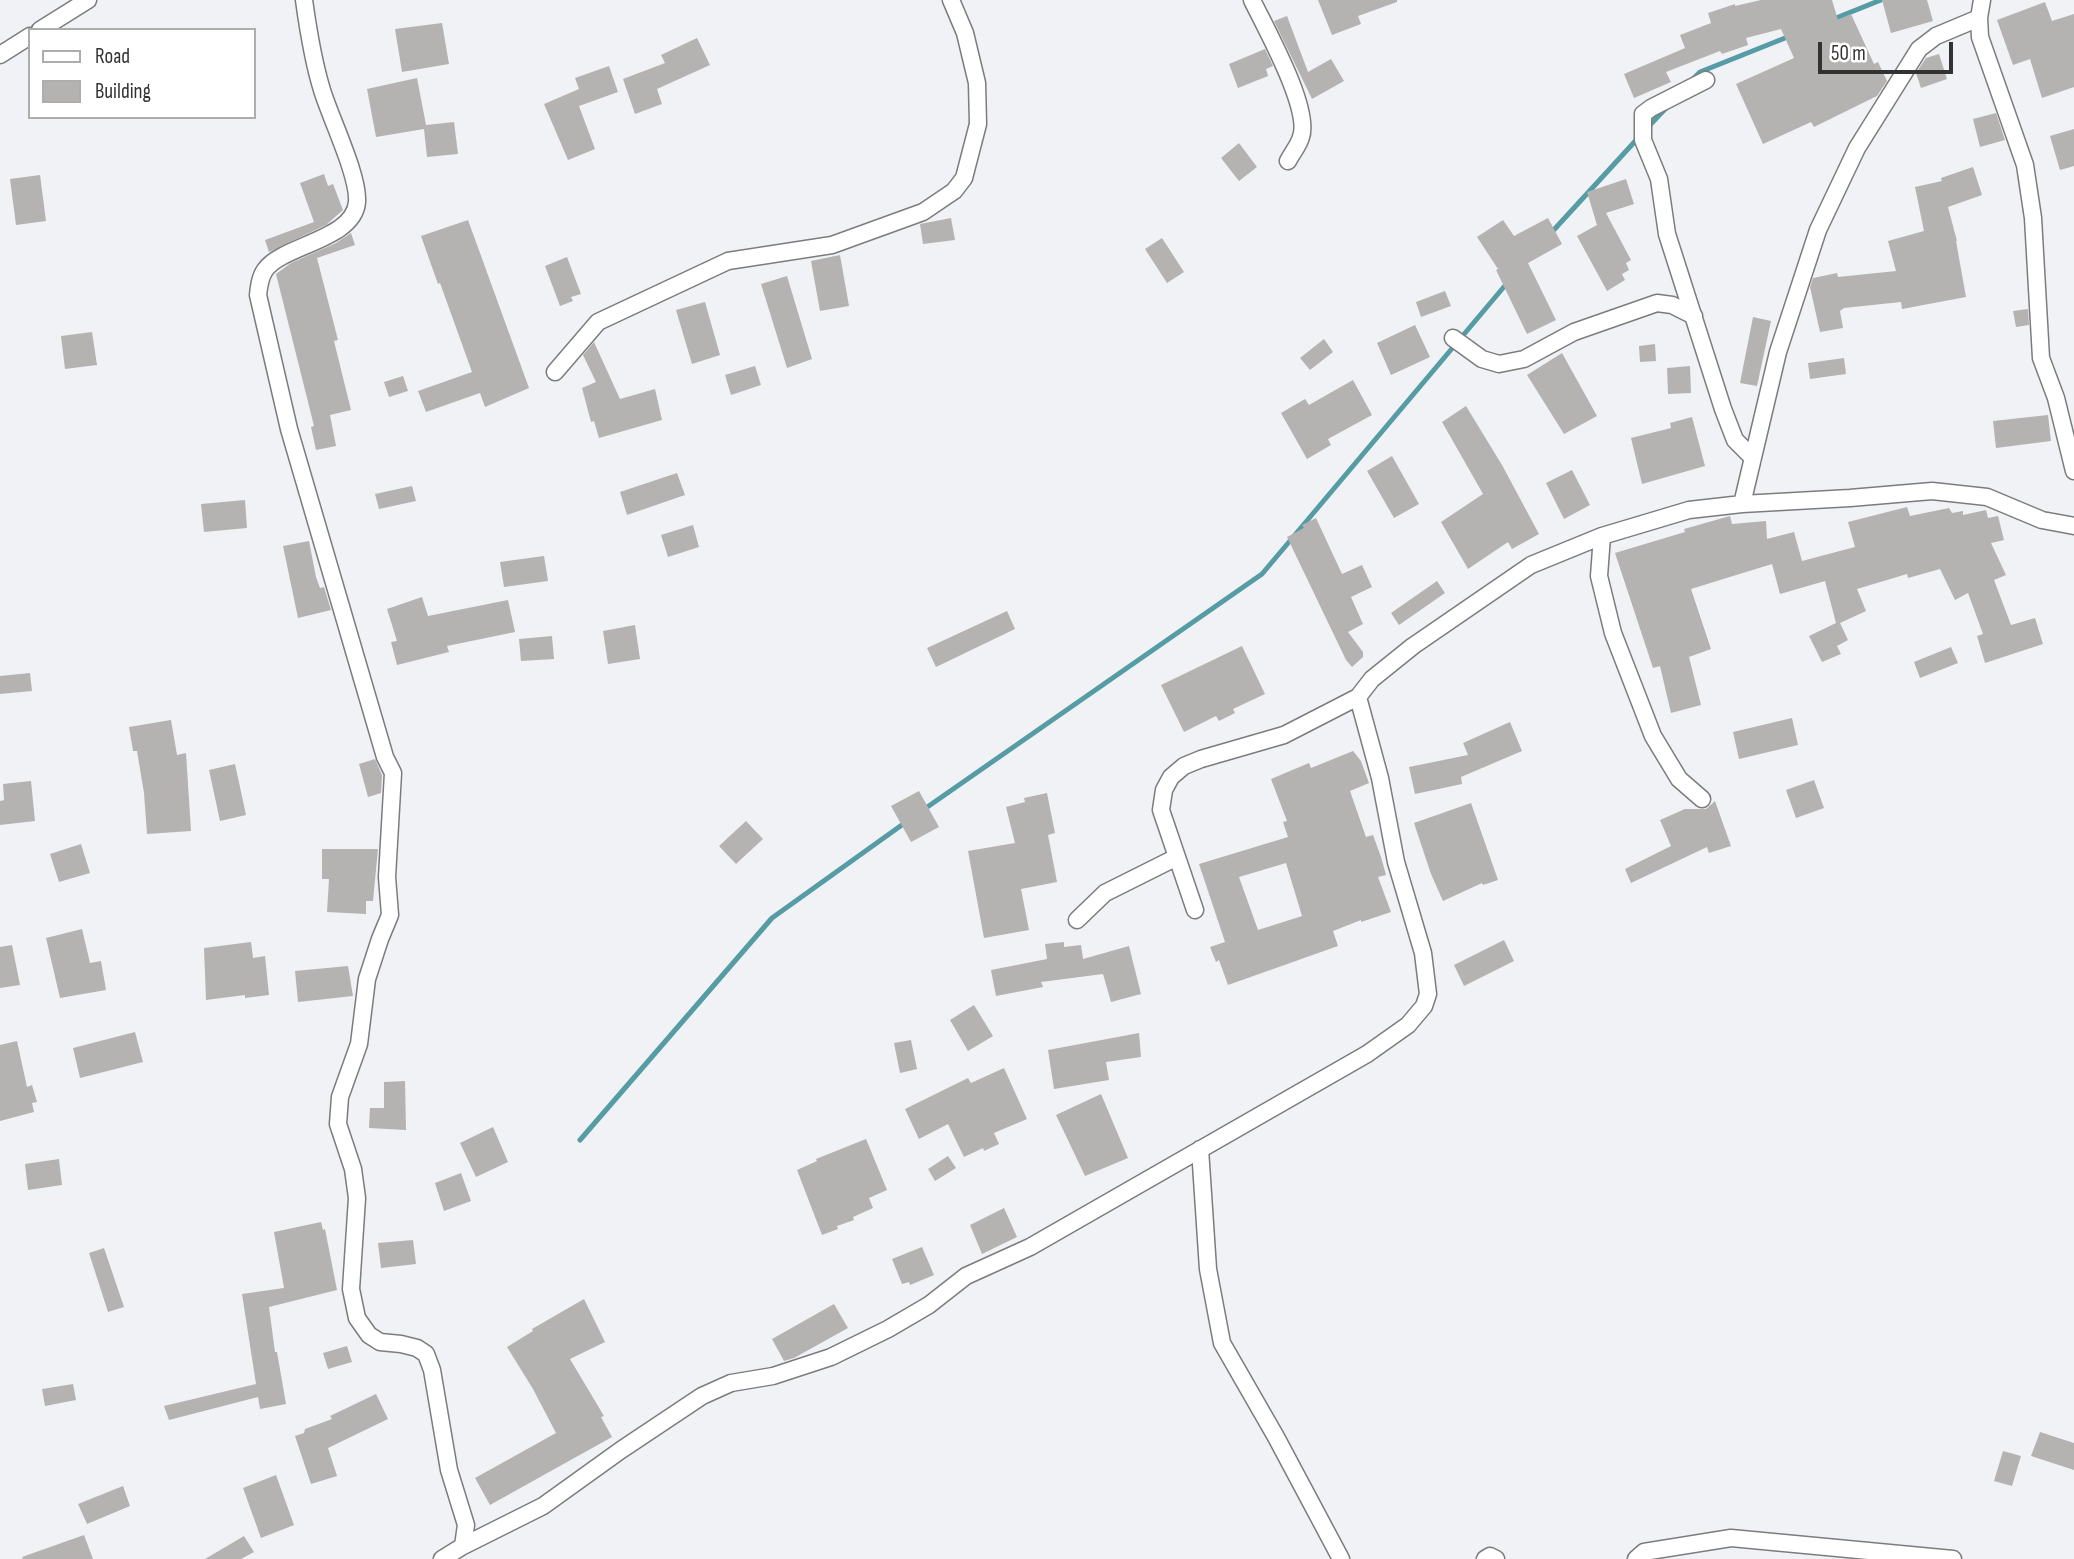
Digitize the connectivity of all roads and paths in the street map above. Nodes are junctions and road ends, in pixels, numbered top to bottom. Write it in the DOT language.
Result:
graph roads {
  1 [pos="88,0"];
  2 [pos="304,0"];
  3 [pos="951,0"];
  4 [pos="1252,0"];
  5 [pos="1982,0"];
  6 [pos="1979,18"];
  7 [pos="43,28"];
  8 [pos="28,37"];
  9 [pos="0,55"];
  10 [pos="1706,80"];
  11 [pos="1288,160"];
  12 [pos="1694,316"];
  13 [pos="1453,338"];
  14 [pos="555,372"];
  15 [pos="1753,458"];
  16 [pos="2074,471"];
  17 [pos="1742,504"];
  18 [pos="2074,526"];
  19 [pos="1602,536"];
  20 [pos="1358,697"];
  21 [pos="1702,800"];
  22 [pos="1177,858"];
  23 [pos="1195,910"];
  24 [pos="1077,920"];
  25 [pos="1200,1149"];
  26 [pos="466,1525"];
  27 [pos="486,1535"];
  28 [pos="463,1546"];
  29 [pos="442,1559"];
  30 [pos="1341,1559"];
  31 [pos="1485,1559"];
  32 [pos="1496,1559"];
  33 [pos="1636,1559"];
  34 [pos="1953,1559"];
  1 -- 7 [label="street"];
  2 -- 26 [label="street"];
  3 -- 14 [label="street"];
  4 -- 11 [label="street"];
  5 -- 6 [label="street"];
  6 -- 15 [label="street"];
  6 -- 16 [label="street"];
  8 -- 9 [label="street"];
  10 -- 12 [label="street"];
  12 -- 13 [label="street"];
  12 -- 15 [label="street"];
  15 -- 17 [label="street"];
  17 -- 18 [label="street"];
  17 -- 19 [label="street"];
  19 -- 20 [label="street"];
  19 -- 21 [label="street"];
  20 -- 22 [label="street"];
  20 -- 25 [label="street"];
  22 -- 23 [label="street"];
  22 -- 24 [label="street"];
  25 -- 27 [label="street"];
  25 -- 30 [label="street"];
  26 -- 27 [label="street"];
  26 -- 28 [label="street"];
  27 -- 28 [label="street"];
  28 -- 29 [label="street"];
  31 -- 32 [label="street"];
  33 -- 34 [label="street"];
}
